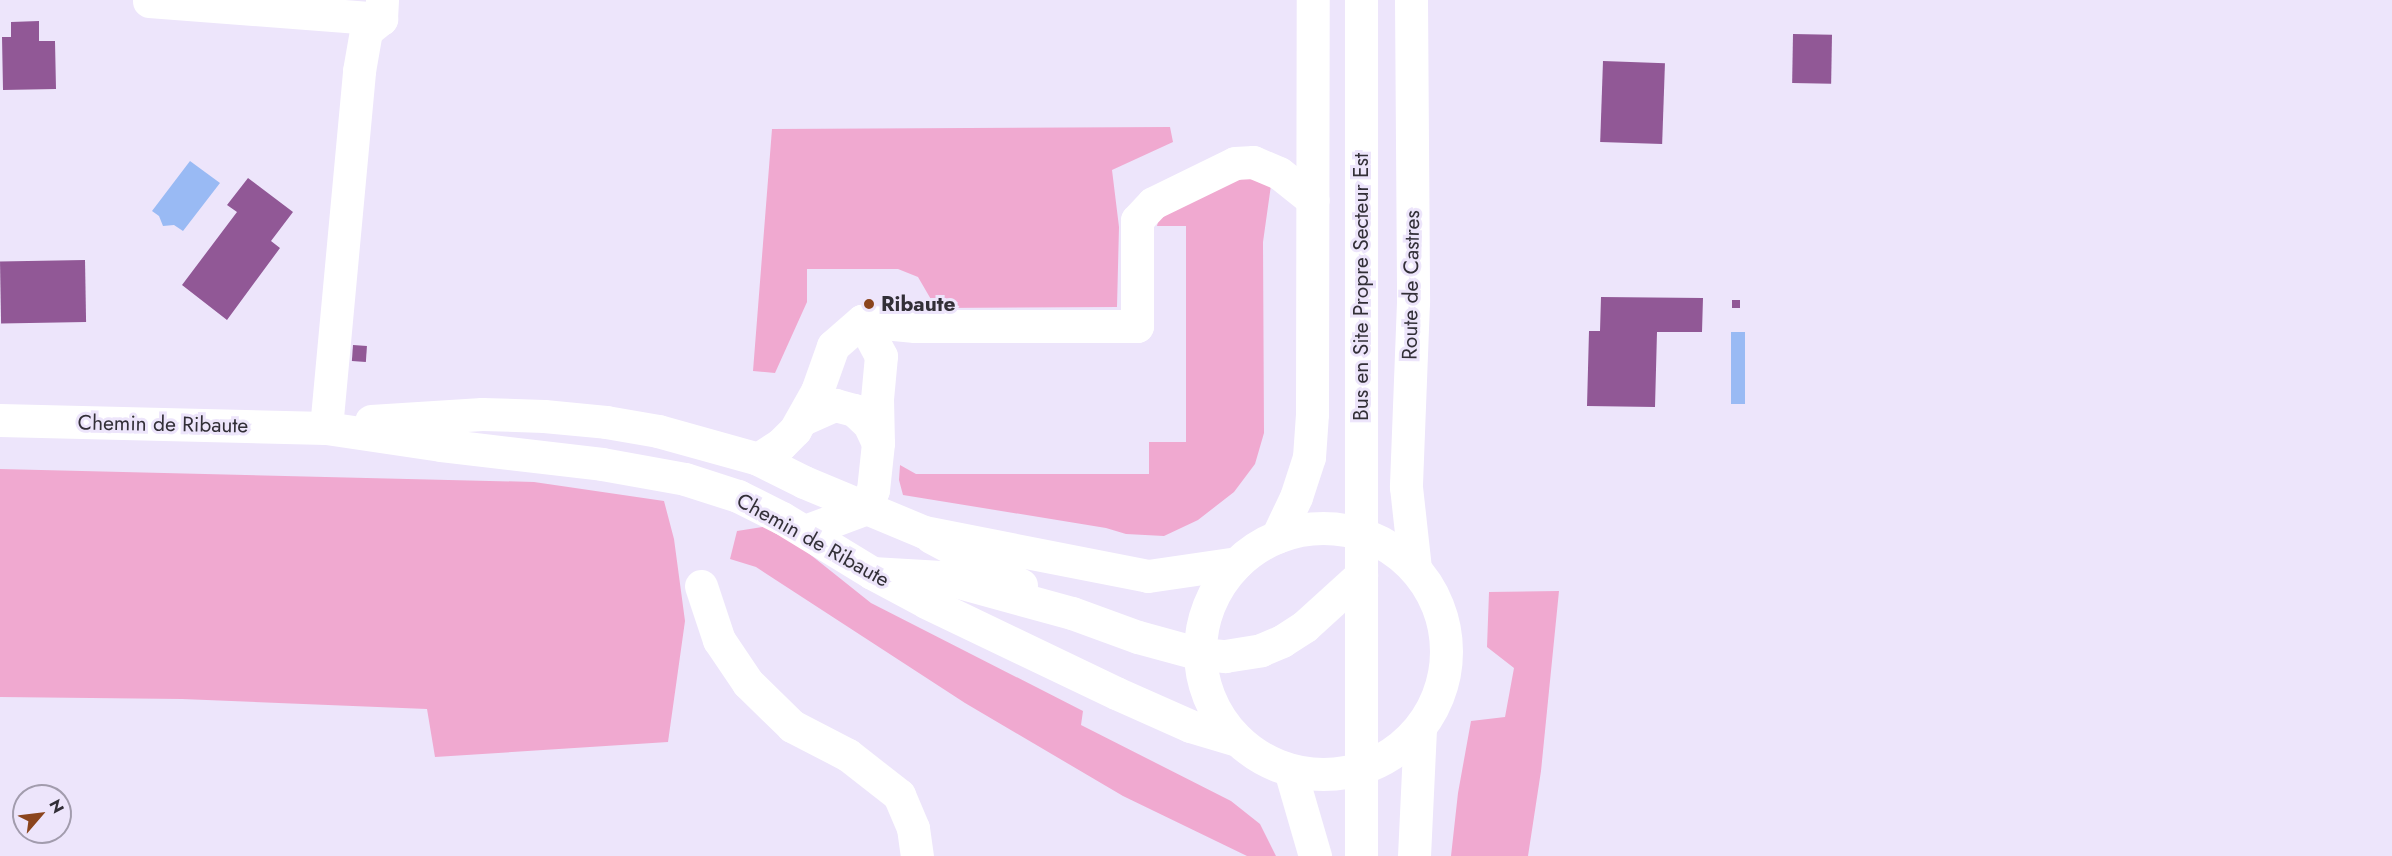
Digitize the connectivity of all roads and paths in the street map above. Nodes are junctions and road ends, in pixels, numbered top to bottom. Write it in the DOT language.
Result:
graph roads {
  1 [pos="1313,0"];
  2 [pos="1361,0"];
  3 [pos="1411,0"];
  4 [pos="149,1"];
  5 [pos="381,10"];
  6 [pos="1313,200"];
  7 [pos="862,321"];
  8 [pos="803,419"];
  9 [pos="0,420"];
  10 [pos="326,428"];
  11 [pos="878,443"];
  12 [pos="758,459"];
  13 [pos="864,509"];
  14 [pos="805,531"];
  15 [pos="924,532"];
  16 [pos="1360,534"];
  17 [pos="1277,537"];
  18 [pos="1237,563"];
  19 [pos="1415,569"];
  20 [pos="872,573"];
  21 [pos="1361,575"];
  22 [pos="701,586"];
  23 [pos="1072,613"];
  24 [pos="1200,654"];
  25 [pos="1420,730"];
  26 [pos="1238,740"];
  27 [pos="1290,770"];
  28 [pos="1360,770"];
  29 [pos="917,856"];
  30 [pos="1315,856"];
  31 [pos="1361,856"];
  32 [pos="1414,856"];
  1 -- 6 [label="main road"];
  2 -- 16 [label="main road, Bus en Site Propre Secteur Est"];
  3 -- 19 [label="main road, Route de Castres"];
  4 -- 5 [label="main road"];
  5 -- 10 [label="main road"];
  6 -- 7 [label="main road"];
  6 -- 17 [label="main road"];
  7 -- 8 [label="main road"];
  7 -- 11 [label="main road"];
  8 -- 11 [label="main road"];
  8 -- 12 [label="main road"];
  9 -- 10 [label="main road, Chemin de Ribaute"];
  10 -- 12 [label="main road, Chemin de Ribaute"];
  10 -- 14 [label="main road, Chemin de Ribaute"];
  11 -- 13 [label="main road"];
  12 -- 13 [label="main road, Chemin de Ribaute"];
  13 -- 14 [label="main road"];
  13 -- 15 [label="main road, Chemin de Ribaute"];
  14 -- 20 [label="main road, Chemin de Ribaute"];
  15 -- 18 [label="main road, Chemin de Ribaute"];
  15 -- 23 [label="main road"];
  16 -- 17 [label="main road"];
  16 -- 19 [label="main road"];
  16 -- 21 [label="main road, Bus en Site Propre Secteur Est"];
  17 -- 18 [label="main road"];
  18 -- 24 [label="main road"];
  19 -- 25 [label="main road"];
  20 -- 23 [label="main road"];
  20 -- 26 [label="main road, Chemin de Ribaute"];
  21 -- 24 [label="main road"];
  21 -- 28 [label="main road, Bus en Site Propre Secteur Est"];
  22 -- 29 [label="main road"];
  23 -- 24 [label="main road"];
  24 -- 26 [label="main road"];
  25 -- 28 [label="main road"];
  25 -- 32 [label="main road"];
  26 -- 27 [label="main road"];
  27 -- 28 [label="main road"];
  27 -- 30 [label="main road"];
  28 -- 31 [label="main road, Bus en Site Propre Secteur Est"];
}
